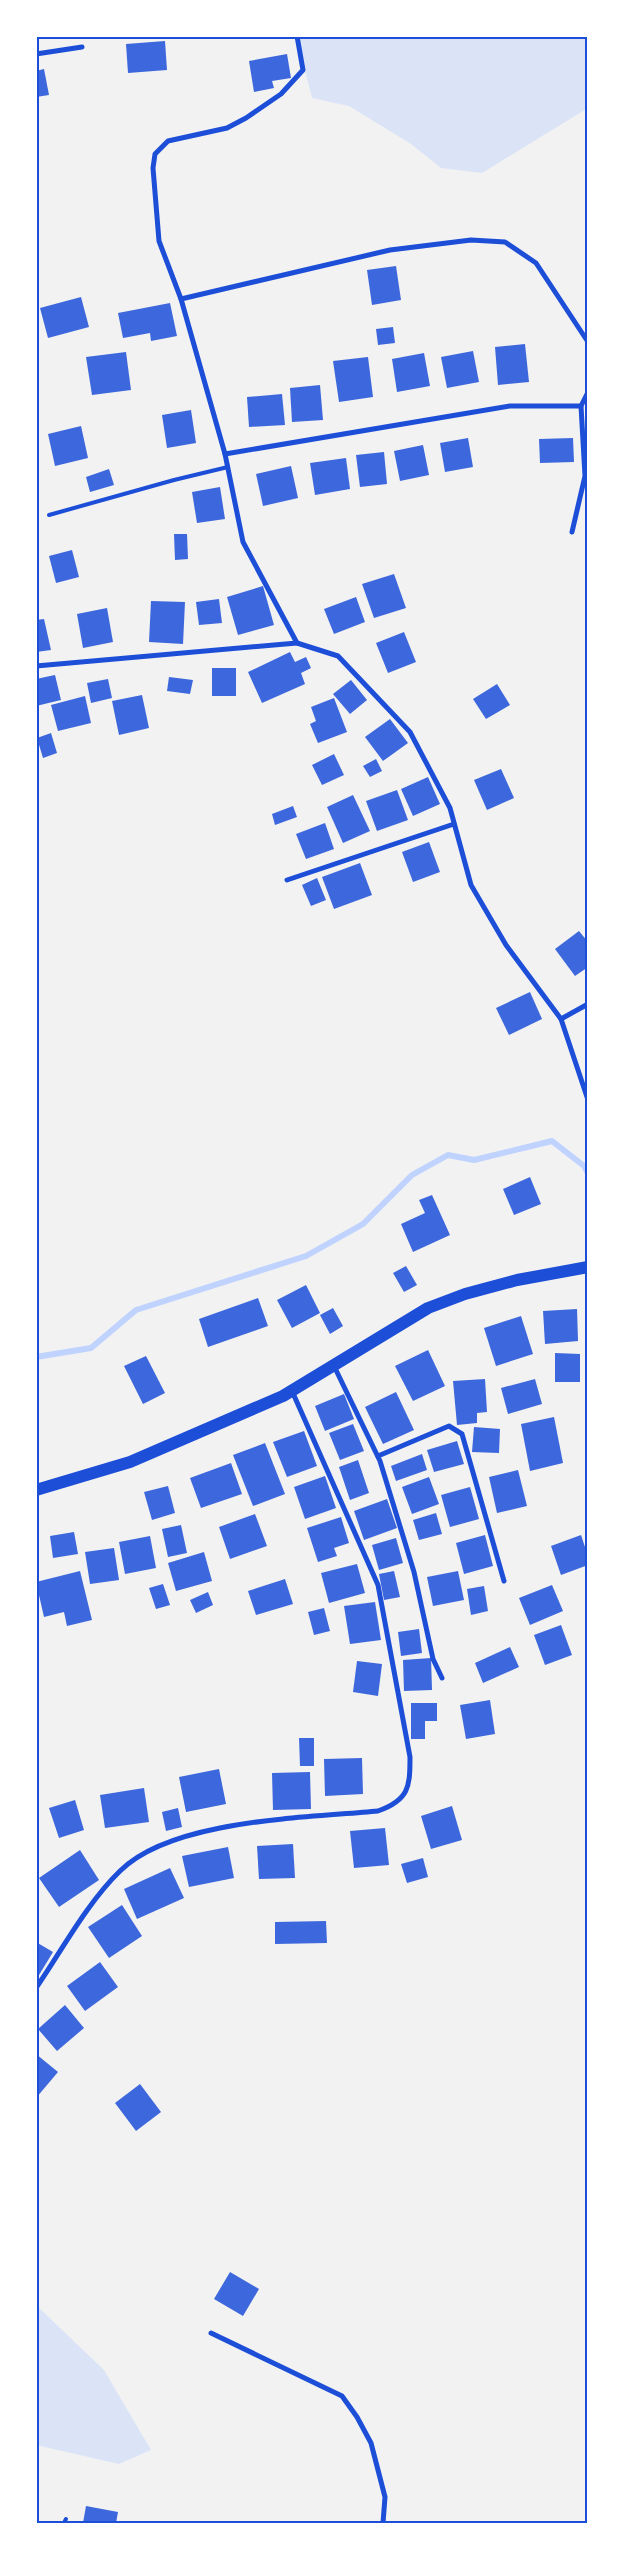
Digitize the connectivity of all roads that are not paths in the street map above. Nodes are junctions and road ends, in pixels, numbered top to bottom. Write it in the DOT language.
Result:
graph roads {
  1 [pos="297,36"];
  2 [pos="82,47"];
  3 [pos="36,54"];
  4 [pos="181,299"];
  5 [pos="588,342"];
  6 [pos="588,392"];
  7 [pos="581,406"];
  8 [pos="225,454"];
  9 [pos="228,467"];
  10 [pos="49,515"];
  11 [pos="572,532"];
  12 [pos="297,643"];
  13 [pos="36,666"];
  14 [pos="454,824"];
  15 [pos="287,880"];
  16 [pos="588,1004"];
  17 [pos="561,1019"];
  18 [pos="588,1100"];
  19 [pos="588,1267"];
  20 [pos="334,1365"];
  21 [pos="292,1391"];
  22 [pos="378,1456"];
  23 [pos="36,1490"];
  24 [pos="504,1581"];
  25 [pos="442,1678"];
  26 [pos="36,1988"];
  27 [pos="211,2333"];
  28 [pos="383,2523"];
  1 -- 4 [label="street"];
  2 -- 3 [label="street"];
  4 -- 5 [label="street"];
  4 -- 8 [label="street"];
  6 -- 7 [label="street"];
  7 -- 8 [label="street"];
  7 -- 11 [label="street"];
  8 -- 9 [label="street"];
  9 -- 10 [label="lane"];
  9 -- 12 [label="street"];
  12 -- 13 [label="street"];
  12 -- 14 [label="street"];
  14 -- 15 [label="street"];
  14 -- 17 [label="street"];
  16 -- 17 [label="street"];
  17 -- 18 [label="street"];
  19 -- 20 [label="main road"];
  20 -- 21 [label="main road"];
  20 -- 22 [label="street"];
  21 -- 23 [label="main road"];
  21 -- 26 [label="street"];
  22 -- 24 [label="street"];
  22 -- 25 [label="street"];
  27 -- 28 [label="street"];
}
